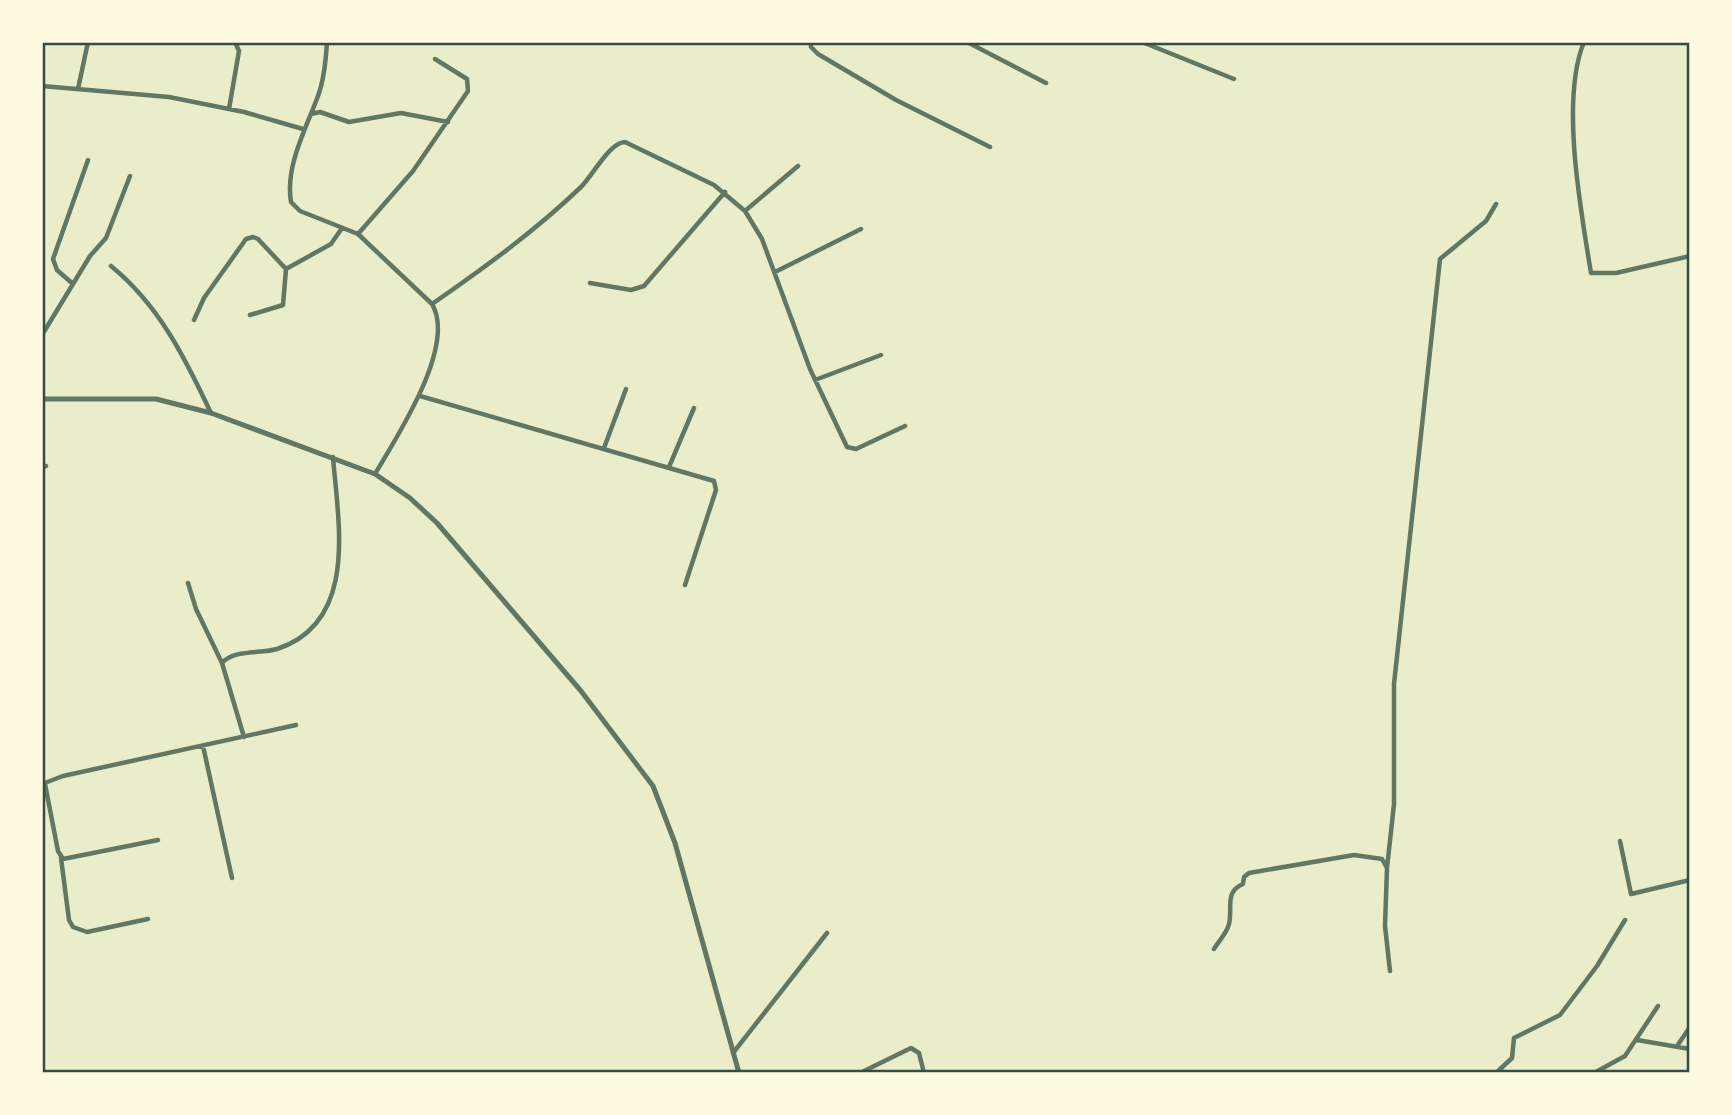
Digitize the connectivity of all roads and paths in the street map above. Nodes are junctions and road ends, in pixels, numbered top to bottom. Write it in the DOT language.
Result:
graph roads {
  1 [pos="88,42"];
  2 [pos="235,42"];
  3 [pos="327,42"];
  4 [pos="811,42"];
  5 [pos="967,42"];
  6 [pos="1142,42"];
  7 [pos="1584,42"];
  8 [pos="435,60"];
  9 [pos="1234,79"];
  10 [pos="1046,83"];
  11 [pos="42,86"];
  12 [pos="78,89"];
  13 [pos="229,109"];
  14 [pos="310,114"];
  15 [pos="448,122"];
  16 [pos="303,129"];
  17 [pos="990,147"];
  18 [pos="88,160"];
  19 [pos="798,166"];
  20 [pos="130,176"];
  21 [pos="725,191"];
  22 [pos="1496,204"];
  23 [pos="745,211"];
  24 [pos="342,228"];
  25 [pos="861,229"];
  26 [pos="358,234"];
  27 [pos="1690,256"];
  28 [pos="111,266"];
  29 [pos="286,269"];
  30 [pos="775,272"];
  31 [pos="73,284"];
  32 [pos="590,284"];
  33 [pos="432,304"];
  34 [pos="250,315"];
  35 [pos="194,320"];
  36 [pos="42,335"];
  37 [pos="881,355"];
  38 [pos="815,380"];
  39 [pos="626,389"];
  40 [pos="420,396"];
  41 [pos="42,399"];
  42 [pos="694,408"];
  43 [pos="211,413"];
  44 [pos="905,426"];
  45 [pos="604,448"];
  46 [pos="333,457"];
  47 [pos="669,467"];
  48 [pos="375,474"];
  49 [pos="188,583"];
  50 [pos="685,585"];
  51 [pos="222,663"];
  52 [pos="296,725"];
  53 [pos="244,737"];
  54 [pos="203,746"];
  55 [pos="43,784"];
  56 [pos="158,840"];
  57 [pos="1620,841"];
  58 [pos="61,857"];
  59 [pos="1387,868"];
  60 [pos="232,877"];
  61 [pos="1690,880"];
  62 [pos="148,919"];
  63 [pos="1625,920"];
  64 [pos="827,933"];
  65 [pos="1214,949"];
  66 [pos="1390,971"];
  67 [pos="1658,1006"];
  68 [pos="1690,1027"];
  69 [pos="1637,1040"];
  70 [pos="1677,1046"];
  71 [pos="1690,1049"];
  72 [pos="733,1054"];
  73 [pos="739,1073"];
  74 [pos="860,1073"];
  75 [pos="924,1073"];
  76 [pos="1496,1073"];
  77 [pos="1594,1073"];
  1 -- 12 [label="street"];
  2 -- 13 [label="street"];
  3 -- 14 [label="street"];
  4 -- 17 [label="street"];
  5 -- 10 [label="street"];
  6 -- 9 [label="street"];
  7 -- 27 [label="street"];
  8 -- 15 [label="street"];
  11 -- 12 [label="street"];
  12 -- 13 [label="street"];
  13 -- 16 [label="street"];
  14 -- 15 [label="street"];
  14 -- 16 [label="street"];
  15 -- 26 [label="street"];
  16 -- 24 [label="street"];
  18 -- 31 [label="street"];
  19 -- 23 [label="street"];
  20 -- 31 [label="street"];
  21 -- 23 [label="street"];
  21 -- 32 [label="street"];
  21 -- 33 [label="street"];
  22 -- 59 [label="street"];
  23 -- 30 [label="street"];
  24 -- 26 [label="street"];
  24 -- 29 [label="street"];
  25 -- 30 [label="street"];
  26 -- 33 [label="street"];
  28 -- 43 [label="street"];
  29 -- 34 [label="street"];
  29 -- 35 [label="street"];
  30 -- 38 [label="street"];
  31 -- 36 [label="street"];
  33 -- 40 [label="street"];
  37 -- 38 [label="street"];
  38 -- 44 [label="street"];
  39 -- 45 [label="street"];
  40 -- 45 [label="street"];
  40 -- 48 [label="street"];
  41 -- 43 [label="street"];
  42 -- 47 [label="street"];
  43 -- 46 [label="street"];
  45 -- 47 [label="street"];
  46 -- 48 [label="street"];
  46 -- 51 [label="street"];
  47 -- 50 [label="street"];
  48 -- 72 [label="street"];
  49 -- 51 [label="street"];
  51 -- 53 [label="street"];
  52 -- 53 [label="street"];
  53 -- 54 [label="street"];
  54 -- 55 [label="street"];
  54 -- 60 [label="street"];
  55 -- 58 [label="street"];
  56 -- 58 [label="street"];
  57 -- 61 [label="street"];
  58 -- 62 [label="street"];
  59 -- 65 [label="street"];
  59 -- 66 [label="street"];
  63 -- 76 [label="street"];
  64 -- 72 [label="street"];
  67 -- 69 [label="street"];
  68 -- 70 [label="street"];
  69 -- 70 [label="street"];
  69 -- 77 [label="street"];
  70 -- 71 [label="street"];
  72 -- 73 [label="street"];
  74 -- 75 [label="street"];
}
